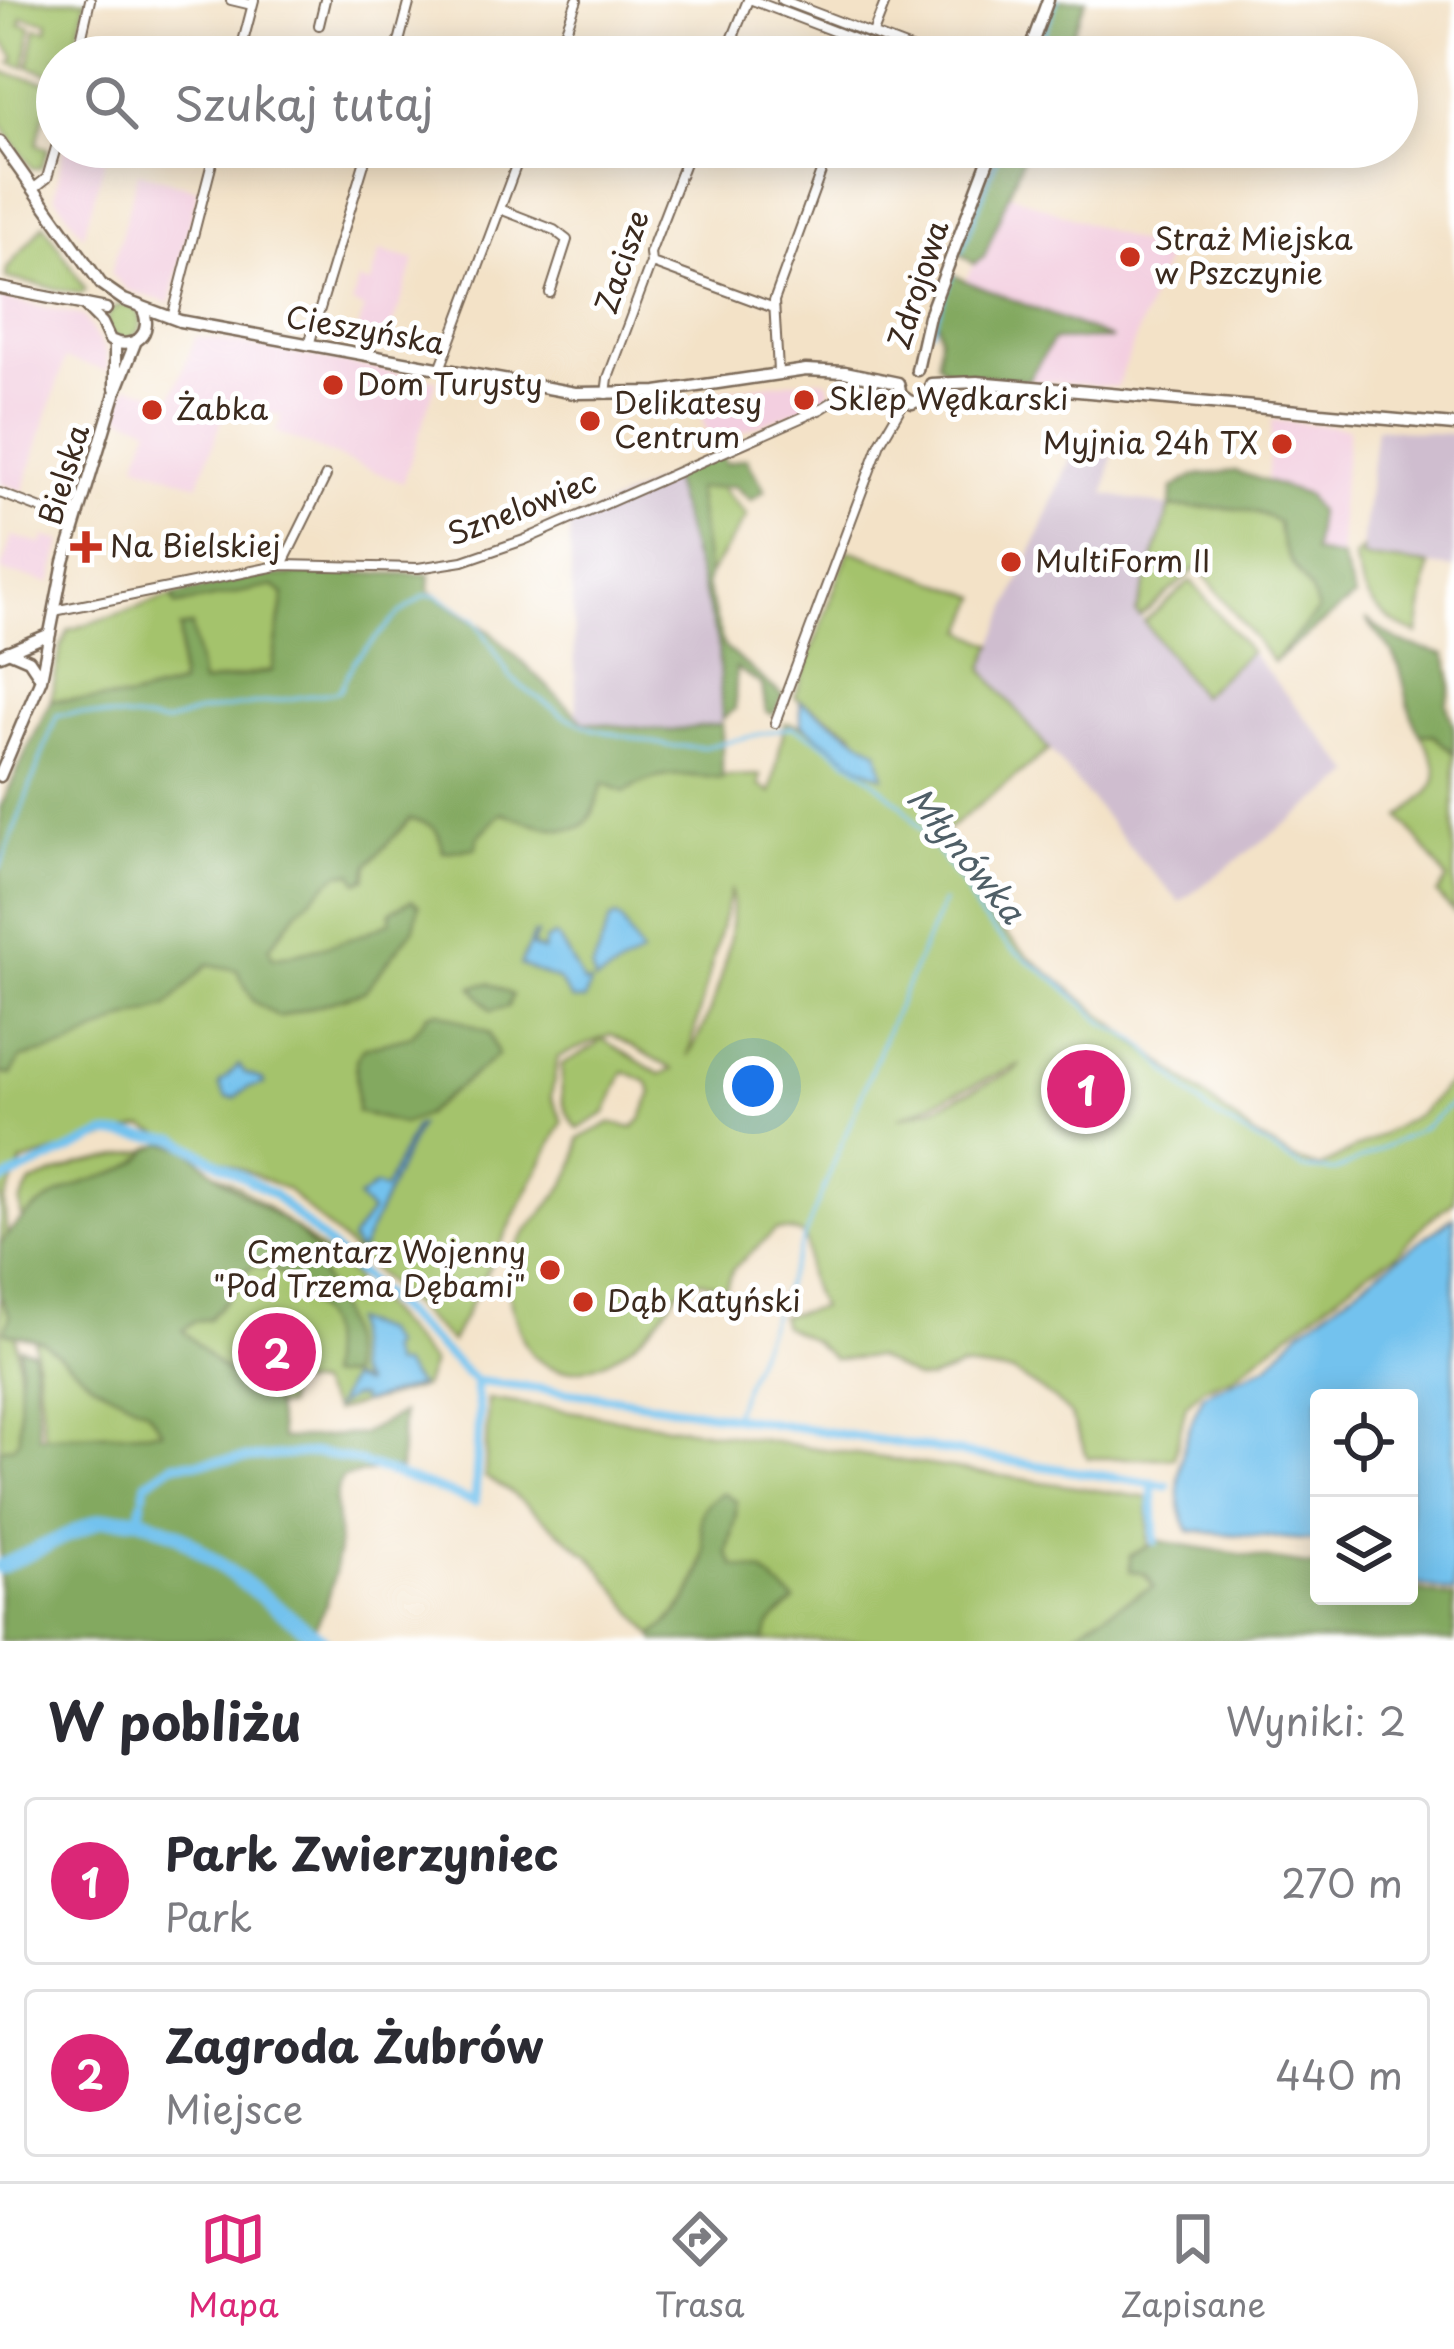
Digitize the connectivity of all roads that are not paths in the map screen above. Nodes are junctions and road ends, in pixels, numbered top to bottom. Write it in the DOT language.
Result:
graph roads {
  1 [pos="90,0"];
  2 [pos="231,0"];
  3 [pos="325,0"];
  4 [pos="410,0"];
  5 [pos="578,0"];
  6 [pos="750,0"];
  7 [pos="782,0"];
  8 [pos="886,0"];
  9 [pos="1048,0"];
  10 [pos="253,3"];
  11 [pos="319,25"];
  12 [pos="82,36"];
  13 [pos="244,36"];
  14 [pos="400,36"];
  15 [pos="564,36"];
  16 [pos="734,36"];
  17 [pos="859,36"];
  18 [pos="862,36"];
  19 [pos="872,36"];
  20 [pos="1035,36"];
  21 [pos="0,142"];
  22 [pos="49,168"];
  23 [pos="211,168"];
  24 [pos="363,168"];
  25 [pos="515,168"];
  26 [pos="683,168"];
  27 [pos="822,168"];
  28 [pos="985,168"];
  29 [pos="33,189"];
  30 [pos="500,209"];
  31 [pos="651,262"];
  32 [pos="101,284"];
  33 [pos="0,288"];
  34 [pos="550,293"];
  35 [pos="124,300"];
  36 [pos="85,306"];
  37 [pos="140,306"];
  38 [pos="107,308"];
  39 [pos="774,308"];
  40 [pos="176,320"];
  41 [pos="101,323"];
  42 [pos="145,332"];
  43 [pos="115,343"];
  44 [pos="135,343"];
  45 [pos="309,345"];
  46 [pos="440,369"];
  47 [pos="831,370"];
  48 [pos="917,370"];
  49 [pos="778,371"];
  50 [pos="859,374"];
  51 [pos="898,382"];
  52 [pos="931,384"];
  53 [pos="841,390"];
  54 [pos="115,394"];
  55 [pos="606,394"];
  56 [pos="905,400"];
  57 [pos="1454,425"];
  58 [pos="326,476"];
  59 [pos="0,493"];
  60 [pos="75,522"];
  61 [pos="282,566"];
  62 [pos="54,611"];
  63 [pos="50,634"];
  64 [pos="4,653"];
  65 [pos="41,679"];
  66 [pos="775,723"];
  67 [pos="0,776"];
  1 -- 12 [label="street"];
  2 -- 10 [label="street"];
  3 -- 11 [label="street"];
  4 -- 14 [label="street"];
  5 -- 15 [label="street"];
  6 -- 16 [label="street"];
  6 -- 17 [label="street"];
  7 -- 18 [label="street"];
  8 -- 19 [label="street"];
  9 -- 20 [label="main road"];
  10 -- 13 [label="street"];
  21 -- 29 [label="main road"];
  22 -- 29 [label="street"];
  23 -- 40 [label="street"];
  24 -- 45 [label="street"];
  25 -- 30 [label="street"];
  26 -- 31 [label="street, Zacisze"];
  27 -- 39 [label="street"];
  28 -- 48 [label="main road, Zdrojowa"];
  29 -- 32 [label="main road"];
  30 -- 34 [label="street"];
  30 -- 46 [label="street"];
  31 -- 39 [label="street"];
  31 -- 55 [label="street, Zacisze"];
  32 -- 35 [label="main road"];
  32 -- 38 [label="main road"];
  33 -- 36 [label="main road"];
  35 -- 37 [label="main road"];
  35 -- 38 [label="main road"];
  36 -- 38 [label="main road"];
  36 -- 41 [label="main road"];
  37 -- 40 [label="main road, Cieszyńska"];
  37 -- 42 [label="main road"];
  38 -- 41 [label="main road"];
  39 -- 49 [label="street"];
  40 -- 42 [label="main road, Cieszyńska"];
  40 -- 45 [label="main road, Cieszyńska"];
  41 -- 43 [label="main road"];
  42 -- 44 [label="main road"];
  43 -- 44 [label="main road"];
  43 -- 54 [label="main road, Bielska"];
  44 -- 54 [label="main road, Bielska"];
  45 -- 46 [label="main road, Cieszyńska"];
  46 -- 55 [label="main road, Cieszyńska"];
  47 -- 49 [label="main road, Cieszyńska"];
  47 -- 50 [label="main road, Cieszyńska"];
  47 -- 53 [label="street"];
  48 -- 51 [label="main road"];
  48 -- 52 [label="main road"];
  49 -- 55 [label="main road, Cieszyńska"];
  50 -- 51 [label="main road, Cieszyńska"];
  50 -- 53 [label="street, Sznelowiec"];
  51 -- 56 [label="main road"];
  52 -- 56 [label="main road"];
  52 -- 57 [label="main road"];
  53 -- 61 [label="street, Sznelowiec"];
  54 -- 60 [label="main road, Bielska"];
  56 -- 66 [label="street"];
  58 -- 61 [label="street"];
  59 -- 60 [label="street"];
  60 -- 62 [label="main road, Bielska"];
  61 -- 62 [label="street, Sznelowiec"];
  62 -- 63 [label="main road, Bielska"];
  63 -- 64 [label="main road"];
  63 -- 65 [label="main road, Bielska"];
  64 -- 65 [label="main road"];
  65 -- 67 [label="main road, Bielska"];
}
